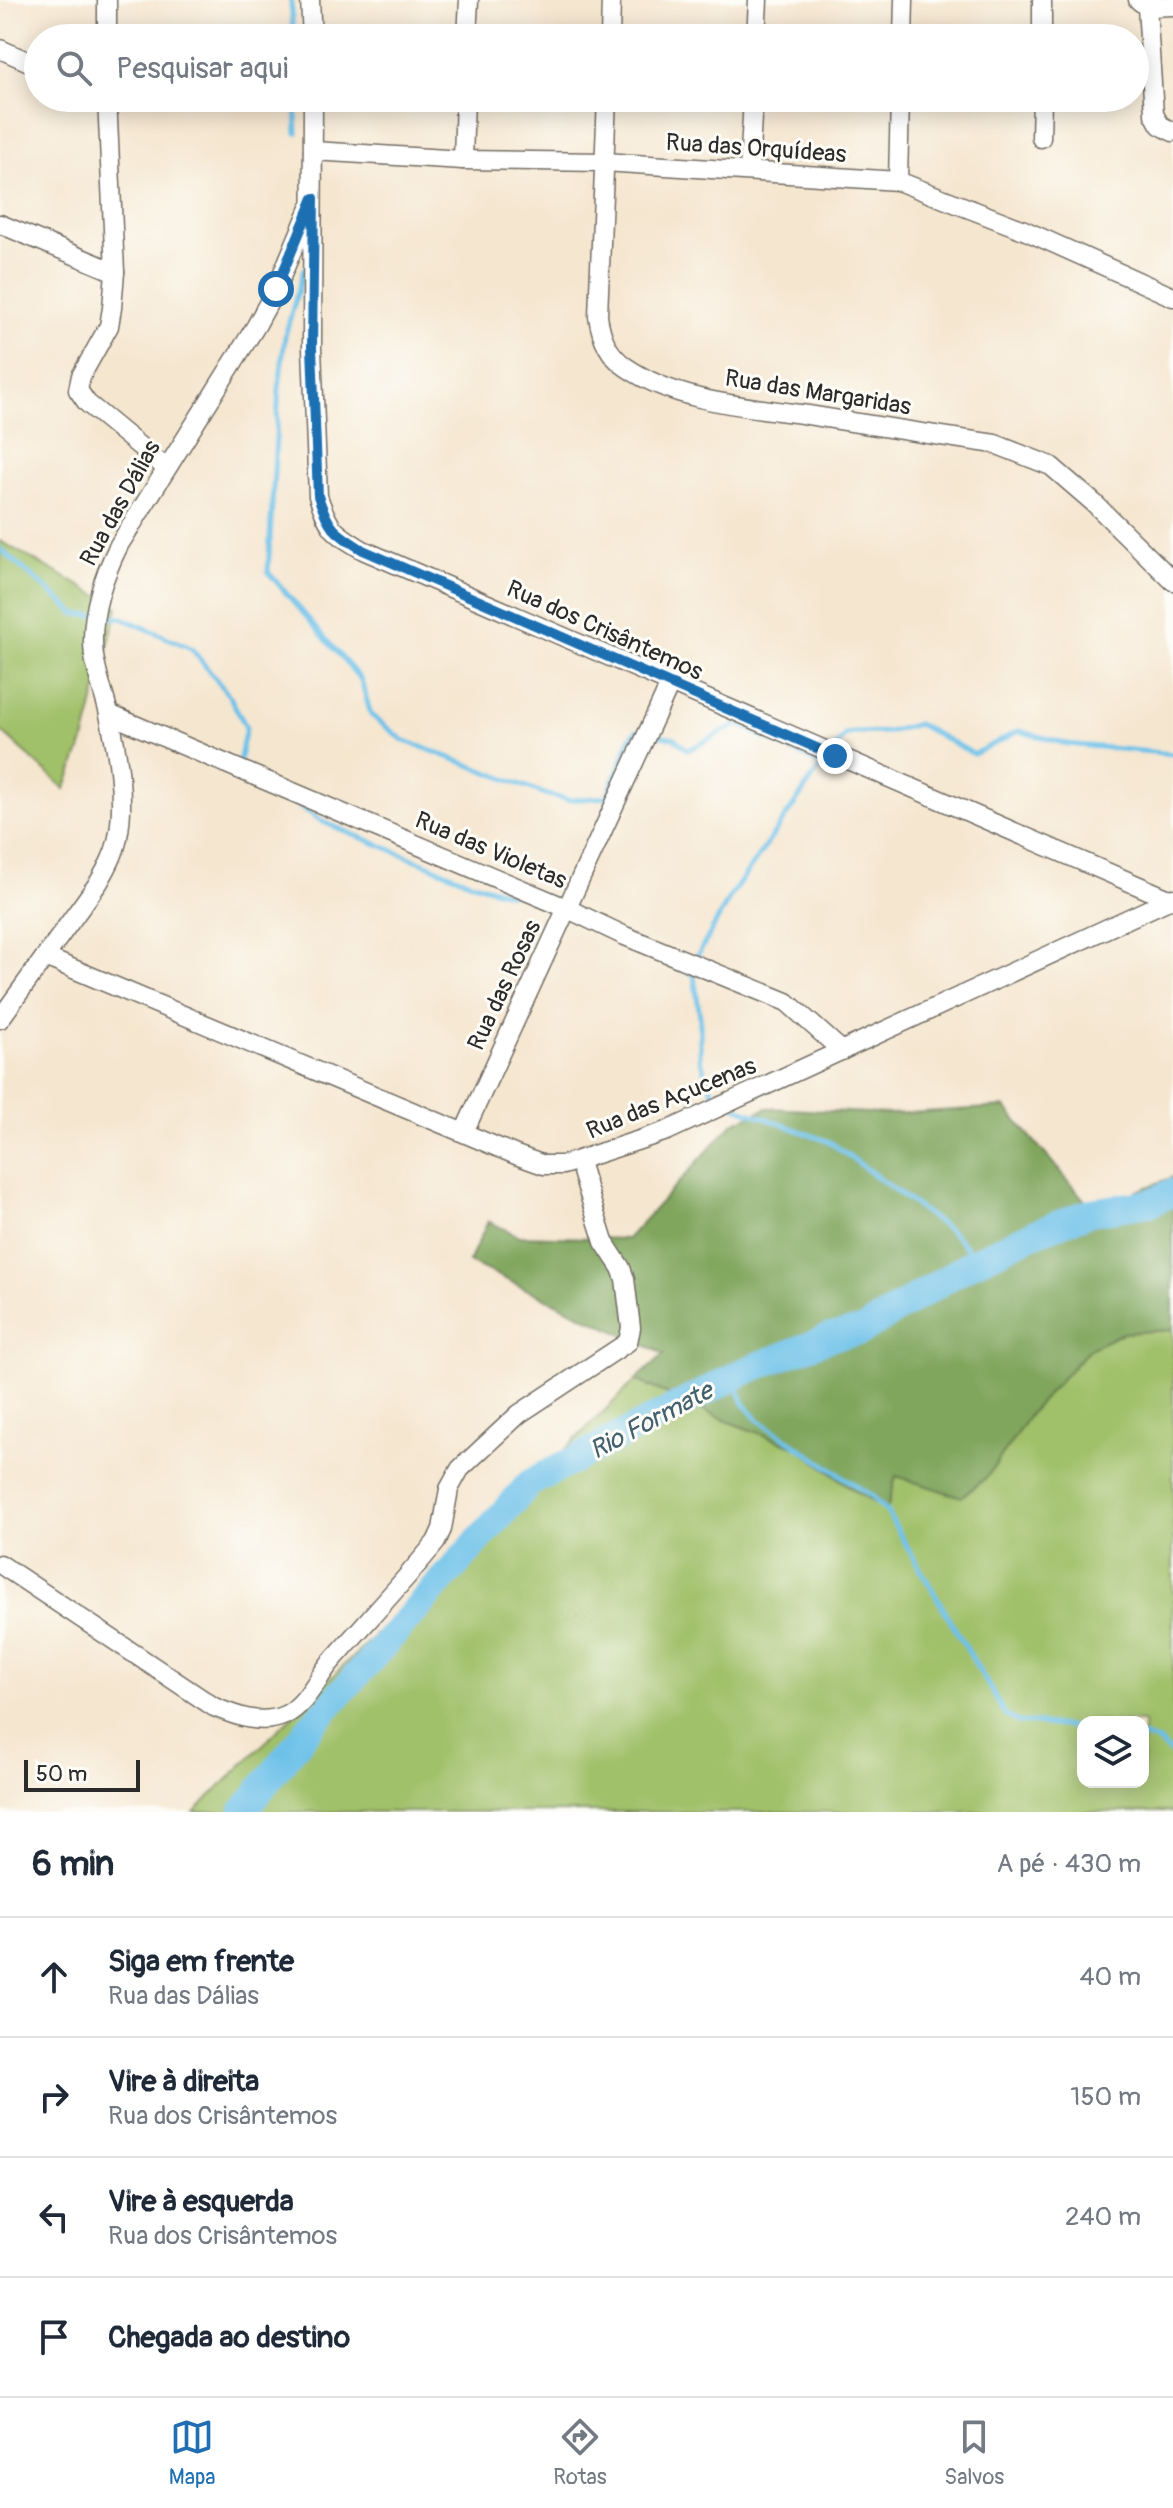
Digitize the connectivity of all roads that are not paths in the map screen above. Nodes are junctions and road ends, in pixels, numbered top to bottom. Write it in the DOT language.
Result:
graph roads {
  1 [pos="107,0"];
  2 [pos="310,0"];
  3 [pos="469,0"];
  4 [pos="611,0"];
  5 [pos="758,0"];
  6 [pos="904,0"];
  7 [pos="1042,0"];
  8 [pos="1143,3"];
  9 [pos="1173,6"];
  10 [pos="107,24"];
  11 [pos="311,24"];
  12 [pos="468,24"];
  13 [pos="610,24"];
  14 [pos="757,24"];
  15 [pos="903,24"];
  16 [pos="1042,24"];
  17 [pos="1145,24"];
  18 [pos="0,49"];
  19 [pos="24,60"];
  20 [pos="1149,64"];
  21 [pos="108,112"];
  22 [pos="313,112"];
  23 [pos="465,112"];
  24 [pos="606,112"];
  25 [pos="752,112"];
  26 [pos="900,112"];
  27 [pos="1042,112"];
  28 [pos="1173,132"];
  29 [pos="1041,138"];
  30 [pos="313,156"];
  31 [pos="463,160"];
  32 [pos="604,162"];
  33 [pos="749,171"];
  34 [pos="898,181"];
  35 [pos="314,198"];
  36 [pos="0,224"];
  37 [pos="115,272"];
  38 [pos="1173,297"];
  39 [pos="166,468"];
  40 [pos="1173,581"];
  41 [pos="670,684"];
  42 [pos="109,714"];
  43 [pos="1171,898"];
  44 [pos="566,908"];
  45 [pos="45,957"];
  46 [pos="0,1019"];
  47 [pos="842,1051"];
  48 [pos="464,1132"];
  49 [pos="579,1162"];
  50 [pos="0,1564"];
  1 -- 10 [label="street"];
  2 -- 11 [label="street"];
  3 -- 12 [label="street"];
  4 -- 13 [label="street"];
  5 -- 14 [label="street"];
  6 -- 15 [label="street"];
  7 -- 16 [label="street"];
  8 -- 9 [label="street"];
  8 -- 17 [label="street"];
  18 -- 19 [label="street"];
  20 -- 28 [label="street"];
  21 -- 37 [label="street"];
  22 -- 30 [label="street, Rua dos Crisântemos"];
  23 -- 31 [label="street"];
  24 -- 32 [label="street, Rua das Margaridas"];
  25 -- 33 [label="street"];
  26 -- 34 [label="street"];
  27 -- 29 [label="street"];
  30 -- 31 [label="street, Rua das Orquídeas"];
  30 -- 35 [label="street, Rua dos Crisântemos"];
  31 -- 32 [label="street, Rua das Orquídeas"];
  32 -- 33 [label="street, Rua das Orquídeas"];
  32 -- 40 [label="street, Rua das Margaridas"];
  33 -- 34 [label="street, Rua das Orquídeas"];
  34 -- 38 [label="street, Rua das Orquídeas"];
  35 -- 39 [label="street, Rua das Dálias"];
  35 -- 41 [label="street, Rua dos Crisântemos"];
  36 -- 37 [label="street"];
  37 -- 39 [label="street"];
  39 -- 42 [label="street, Rua das Dálias"];
  41 -- 43 [label="street, Rua dos Crisântemos"];
  41 -- 44 [label="street, Rua das Rosas"];
  42 -- 44 [label="street, Rua das Violetas"];
  42 -- 45 [label="street, Rua das Dálias"];
  43 -- 47 [label="street, Rua das Açucenas"];
  44 -- 47 [label="street, Rua das Violetas"];
  44 -- 48 [label="street, Rua das Rosas"];
  45 -- 46 [label="street, Rua das Dálias"];
  45 -- 48 [label="street, Rua das Açucenas"];
  47 -- 49 [label="street, Rua das Açucenas"];
  48 -- 49 [label="street, Rua das Açucenas"];
  49 -- 50 [label="street"];
}
